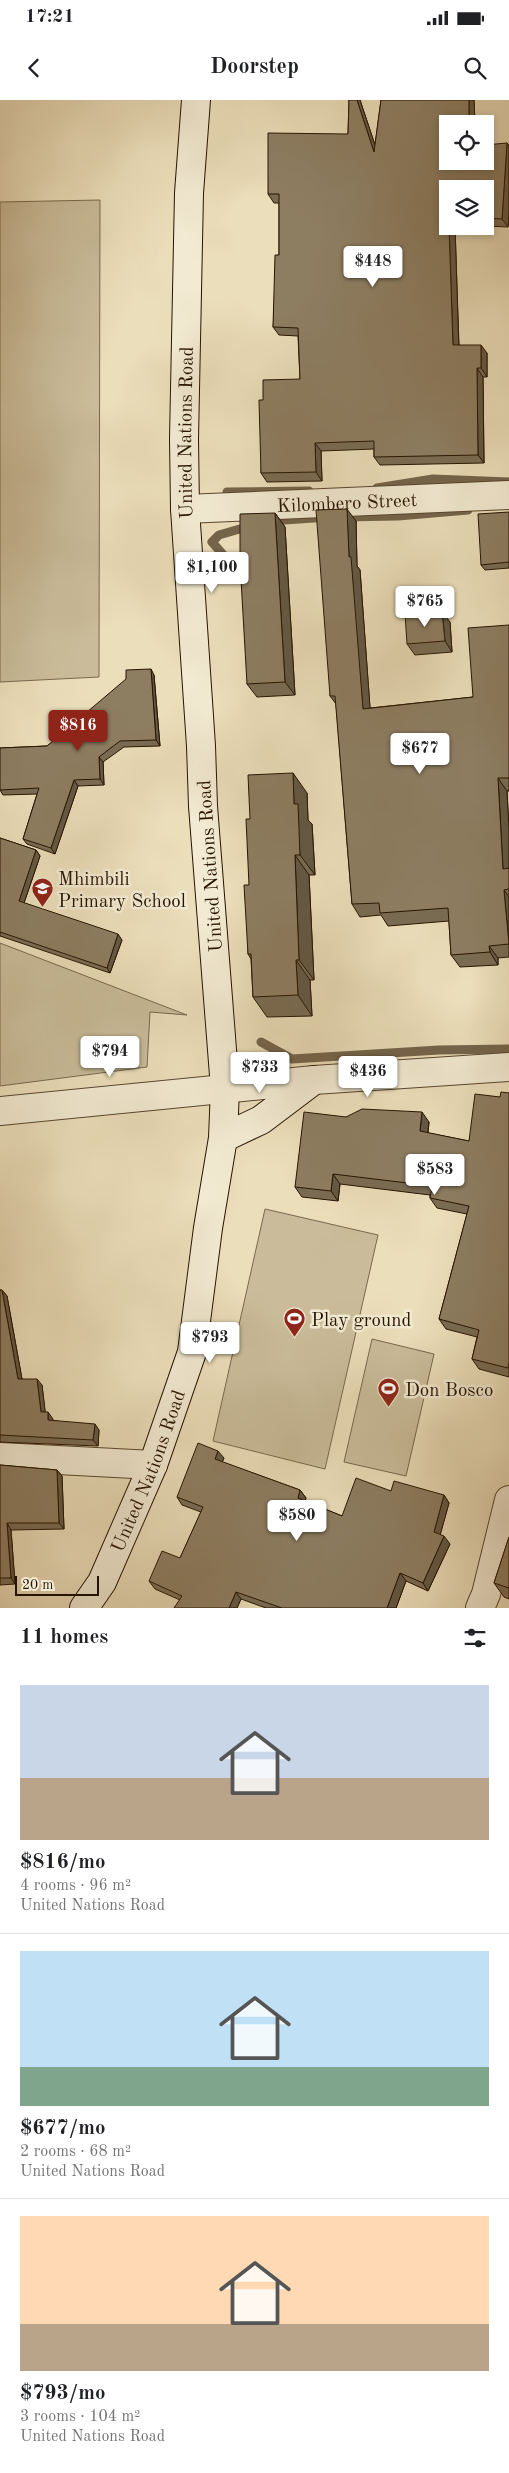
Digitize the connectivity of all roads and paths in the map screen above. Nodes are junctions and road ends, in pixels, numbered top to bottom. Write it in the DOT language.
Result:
graph roads {
  1 [pos="196,100"];
  2 [pos="509,495"];
  3 [pos="185,509"];
  4 [pos="509,1067"];
  5 [pos="314,1080"];
  6 [pos="225,1088"];
  7 [pos="0,1111"];
  8 [pos="223,1138"];
  9 [pos="0,1457"];
  10 [pos="153,1465"];
  11 [pos="508,1508"];
  12 [pos="84,1608"];
  13 [pos="480,1608"];
  1 -- 3 [label="street, United Nations Road"];
  2 -- 3 [label="street, Kilombero Street"];
  3 -- 6 [label="street, United Nations Road"];
  4 -- 5 [label="street"];
  5 -- 6 [label="street"];
  5 -- 8 [label="street"];
  6 -- 7 [label="street"];
  6 -- 8 [label="street, United Nations Road"];
  8 -- 10 [label="street, United Nations Road"];
  9 -- 10 [label="street"];
  10 -- 12 [label="street, United Nations Road"];
  11 -- 13 [label="street"];
}
